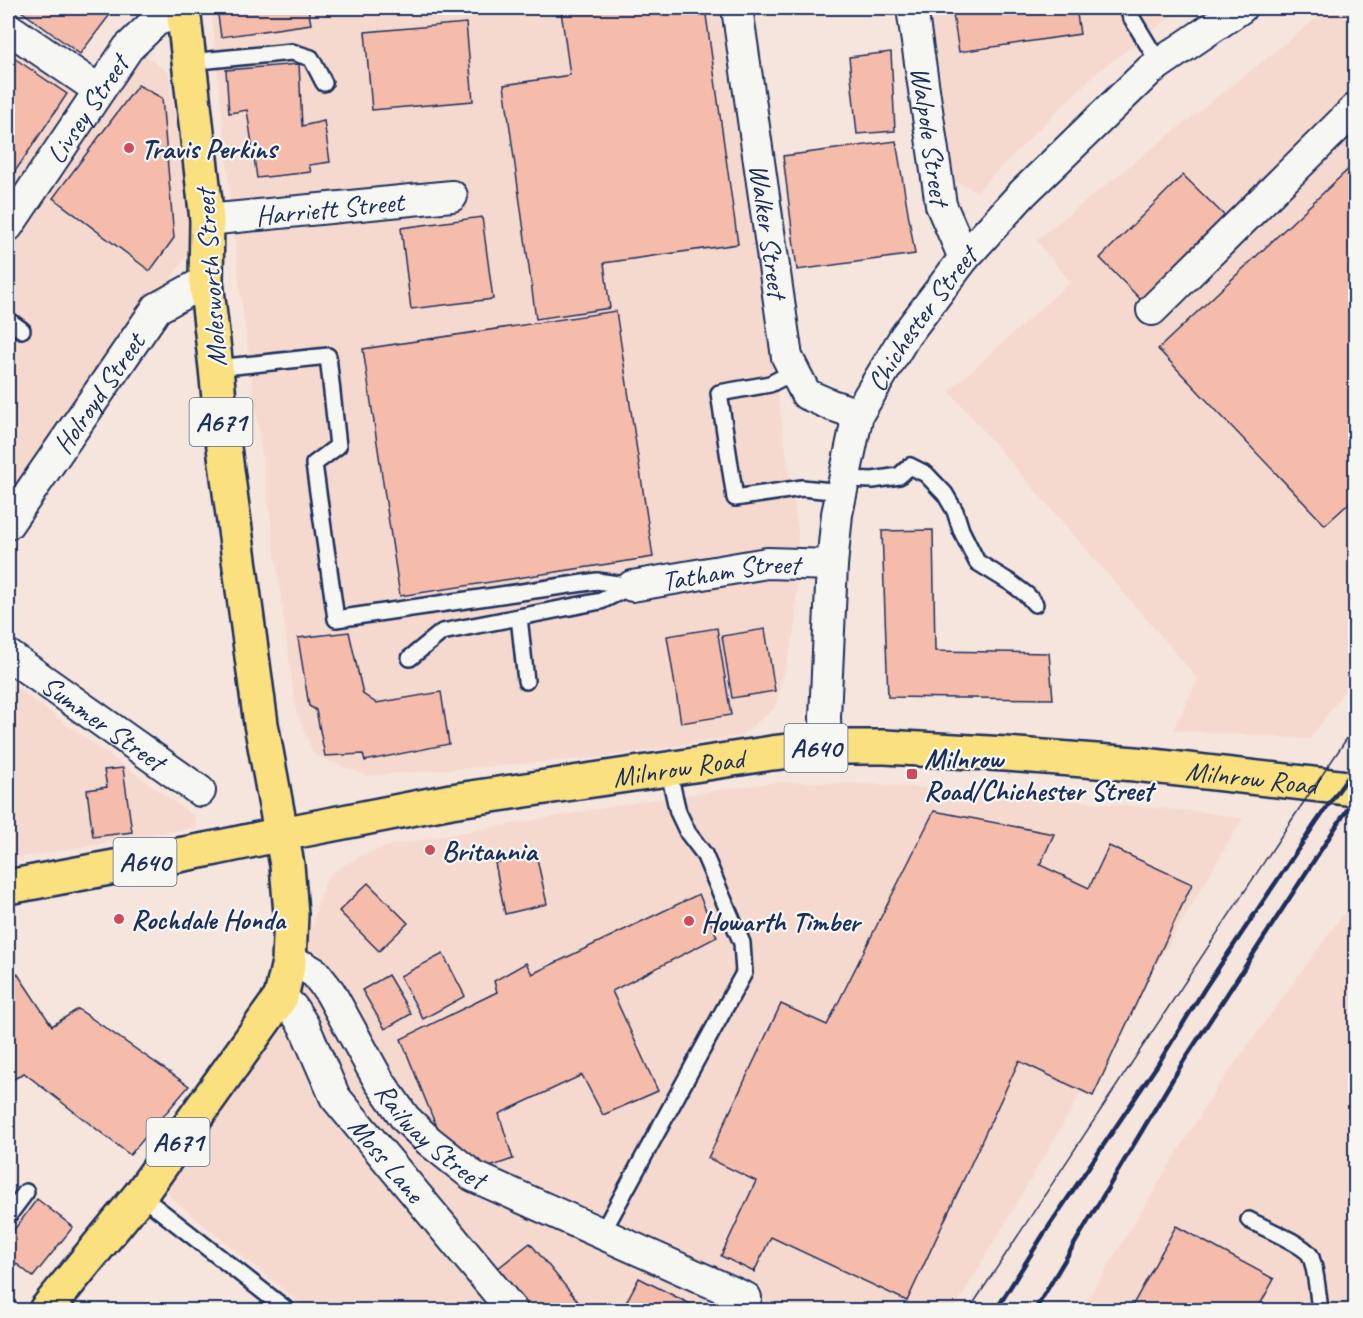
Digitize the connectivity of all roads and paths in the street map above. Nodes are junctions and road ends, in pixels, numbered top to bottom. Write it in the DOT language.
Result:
graph roads {
  1 [pos="737,8"];
  2 [pos="912,8"];
  3 [pos="1129,8"];
  4 [pos="1241,8"];
  5 [pos="184,10"];
  6 [pos="8,28"];
  7 [pos="189,62"];
  8 [pos="1159,63"];
  9 [pos="324,83"];
  10 [pos="99,90"];
  11 [pos="1356,108"];
  12 [pos="452,196"];
  13 [pos="207,220"];
  14 [pos="8,226"];
  15 [pos="964,258"];
  16 [pos="206,281"];
  17 [pos="1152,310"];
  18 [pos="8,320"];
  19 [pos="22,330"];
  20 [pos="216,368"];
  21 [pos="795,371"];
  22 [pos="858,414"];
  23 [pos="843,485"];
  24 [pos="8,524"];
  25 [pos="832,565"];
  26 [pos="632,586"];
  27 [pos="1035,604"];
  28 [pos="519,617"];
  29 [pos="8,655"];
  30 [pos="410,658"];
  31 [pos="526,681"];
  32 [pos="826,747"];
  33 [pos="668,769"];
  34 [pos="1356,789"];
  35 [pos="200,791"];
  36 [pos="282,834"];
  37 [pos="8,887"];
  38 [pos="289,962"];
  39 [pos="281,997"];
  40 [pos="26,1192"];
  41 [pos="140,1195"];
  42 [pos="8,1216"];
  43 [pos="1249,1220"];
  44 [pos="602,1233"];
  45 [pos="746,1298"];
  46 [pos="46,1311"];
  47 [pos="286,1311"];
  48 [pos="512,1311"];
  49 [pos="1320,1311"];
  1 -- 21 [label="street, Walker Street"];
  2 -- 15 [label="street, Walpole Street"];
  3 -- 8 [label="lane"];
  4 -- 8 [label="street, Chichester Street"];
  5 -- 7 [label="main road, Molesworth Street / A671"];
  5 -- 10 [label="street, Livsey Street"];
  6 -- 10 [label="street"];
  7 -- 9 [label="lane"];
  7 -- 13 [label="main road, Molesworth Street / A671"];
  8 -- 15 [label="street, Chichester Street"];
  10 -- 14 [label="street, Livsey Street"];
  11 -- 17 [label="street"];
  12 -- 13 [label="street, Harriett Street"];
  13 -- 16 [label="main road, Molesworth Street / A671"];
  15 -- 22 [label="street, Chichester Street"];
  16 -- 20 [label="main road, Molesworth Street / A671"];
  16 -- 24 [label="street, Holroyd Street"];
  18 -- 19 [label="lane"];
  20 -- 26 [label="lane"];
  20 -- 36 [label="main road, Molesworth Street / A671"];
  21 -- 22 [label="street, Walker Street"];
  21 -- 23 [label="lane"];
  22 -- 23 [label="street, Chichester Street"];
  23 -- 25 [label="street, Chichester Street"];
  23 -- 27 [label="lane"];
  25 -- 26 [label="street, Tatham Street"];
  25 -- 32 [label="street, Chichester Street"];
  26 -- 28 [label="lane"];
  28 -- 30 [label="lane"];
  28 -- 31 [label="lane"];
  29 -- 35 [label="street, Summer Street"];
  32 -- 33 [label="main road, Milnrow Road / A640"];
  32 -- 34 [label="main road, Milnrow Road / A640"];
  33 -- 36 [label="main road, Milnrow Road / A640"];
  33 -- 44 [label="lane"];
  36 -- 37 [label="main road, Milnrow Road / A640"];
  36 -- 38 [label="main road, A671"];
  38 -- 39 [label="main road, A671"];
  38 -- 44 [label="street, Railway Street"];
  39 -- 41 [label="main road, A671"];
  39 -- 48 [label="street, Moss Lane"];
  40 -- 42 [label="lane"];
  41 -- 46 [label="main road, A671"];
  41 -- 47 [label="lane"];
  43 -- 49 [label="lane"];
  44 -- 45 [label="street, Railway Street"];
}
